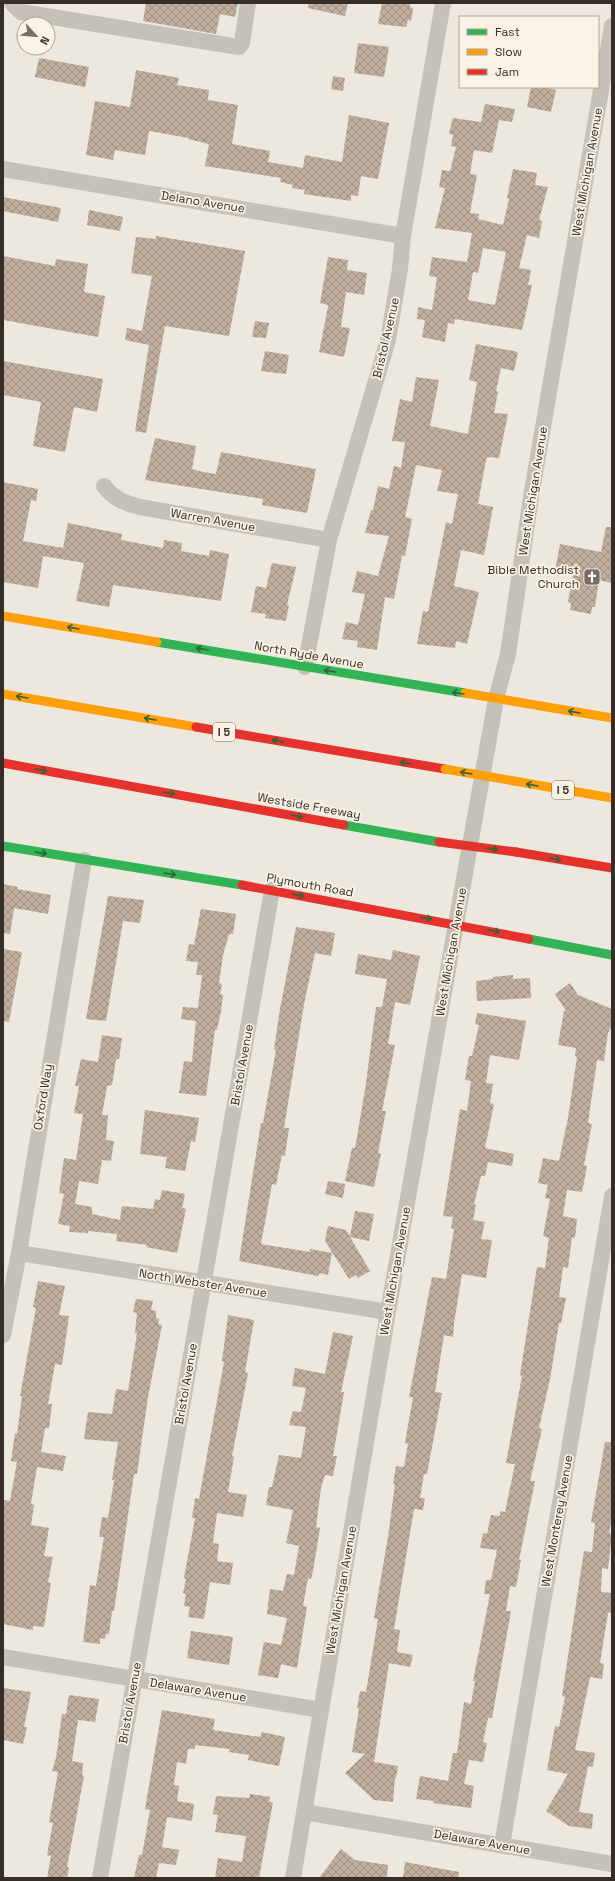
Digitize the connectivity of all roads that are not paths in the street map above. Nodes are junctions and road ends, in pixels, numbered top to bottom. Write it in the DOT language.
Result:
graph roads {
  1 [pos="12,3"];
  2 [pos="248,3"];
  3 [pos="443,3"];
  4 [pos="612,26"];
  5 [pos="3,169"];
  6 [pos="403,236"];
  7 [pos="104,486"];
  8 [pos="328,540"];
  9 [pos="3,616"];
  10 [pos="305,667"];
  11 [pos="3,694"];
  12 [pos="496,699"];
  13 [pos="612,718"];
  14 [pos="3,763"];
  15 [pos="612,798"];
  16 [pos="3,846"];
  17 [pos="84,860"];
  18 [pos="612,868"];
  19 [pos="272,890"];
  20 [pos="456,924"];
  21 [pos="612,955"];
  22 [pos="612,1196"];
  23 [pos="19,1253"];
  24 [pos="204,1283"];
  25 [pos="388,1312"];
  26 [pos="3,1335"];
  27 [pos="3,1657"];
  28 [pos="133,1679"];
  29 [pos="321,1710"];
  30 [pos="304,1812"];
  31 [pos="502,1845"];
  32 [pos="612,1864"];
  33 [pos="100,1878"];
  34 [pos="293,1878"];
  1 -- 2 [label="street"];
  3 -- 6 [label="street, Bristol Avenue"];
  4 -- 12 [label="street, West Michigan Avenue"];
  5 -- 6 [label="street, Delano Avenue"];
  6 -- 8 [label="street, Bristol Avenue"];
  7 -- 8 [label="street, Warren Avenue"];
  8 -- 10 [label="street, Bristol Avenue"];
  10 -- 9 [label="main road, North Ryde Avenue, one-way"];
  12 -- 10 [label="main road, North Ryde Avenue, one-way"];
  15 -- 11 [label="main road, I 5, one-way, bridge"];
  13 -- 12 [label="main road, North Ryde Avenue, one-way"];
  12 -- 20 [label="street, West Michigan Avenue"];
  14 -- 18 [label="main road, Westside Freeway, one-way, bridge"];
  16 -- 17 [label="main road, Plymouth Road, one-way"];
  17 -- 19 [label="main road, Plymouth Road, one-way"];
  17 -- 23 [label="street, Oxford Way"];
  19 -- 20 [label="main road, Plymouth Road, one-way"];
  19 -- 24 [label="street, Bristol Avenue"];
  20 -- 21 [label="main road, Plymouth Road, one-way"];
  20 -- 25 [label="street, West Michigan Avenue"];
  22 -- 31 [label="street, West Monterey Avenue"];
  23 -- 24 [label="street, North Webster Avenue"];
  23 -- 26 [label="street, Oxford Way"];
  24 -- 25 [label="street, North Webster Avenue"];
  24 -- 28 [label="street, Bristol Avenue"];
  25 -- 29 [label="street, West Michigan Avenue"];
  27 -- 28 [label="street, Delaware Avenue"];
  28 -- 29 [label="street, Delaware Avenue"];
  28 -- 33 [label="street, Bristol Avenue"];
  29 -- 30 [label="street, West Michigan Avenue"];
  30 -- 31 [label="street, Delaware Avenue"];
  30 -- 34 [label="street, West Michigan Avenue"];
  31 -- 32 [label="street, Delaware Avenue"];
}
